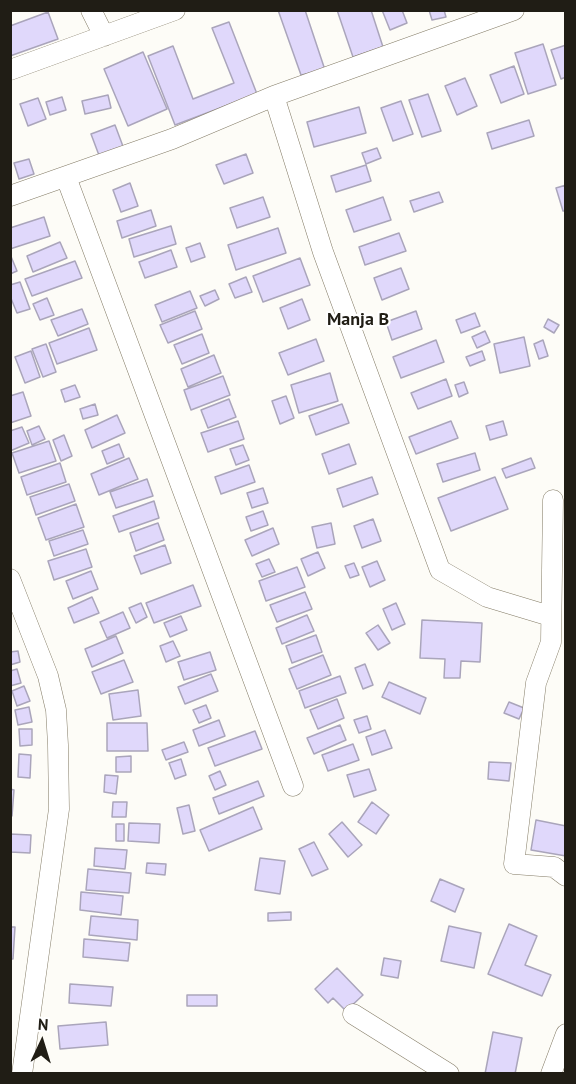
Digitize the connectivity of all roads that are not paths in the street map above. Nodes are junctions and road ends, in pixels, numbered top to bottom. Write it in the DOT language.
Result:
graph roads {
  1 [pos="91,10"];
  2 [pos="175,10"];
  3 [pos="504,12"];
  4 [pos="104,36"];
  5 [pos="10,70"];
  6 [pos="274,96"];
  7 [pos="66,177"];
  8 [pos="10,196"];
  9 [pos="553,501"];
  10 [pos="10,579"];
  11 [pos="550,616"];
  12 [pos="293,786"];
  13 [pos="566,876"];
  14 [pos="352,1014"];
  15 [pos="566,1034"];
  16 [pos="22,1074"];
  17 [pos="449,1074"];
  18 [pos="551,1074"];
  1 -- 4 [label="street"];
  2 -- 4 [label="street"];
  3 -- 6 [label="street"];
  4 -- 5 [label="street"];
  6 -- 7 [label="street"];
  6 -- 11 [label="street"];
  7 -- 8 [label="street"];
  7 -- 12 [label="street"];
  9 -- 11 [label="street"];
  10 -- 16 [label="street"];
  11 -- 13 [label="street"];
  14 -- 17 [label="street"];
  15 -- 18 [label="street"];
}
